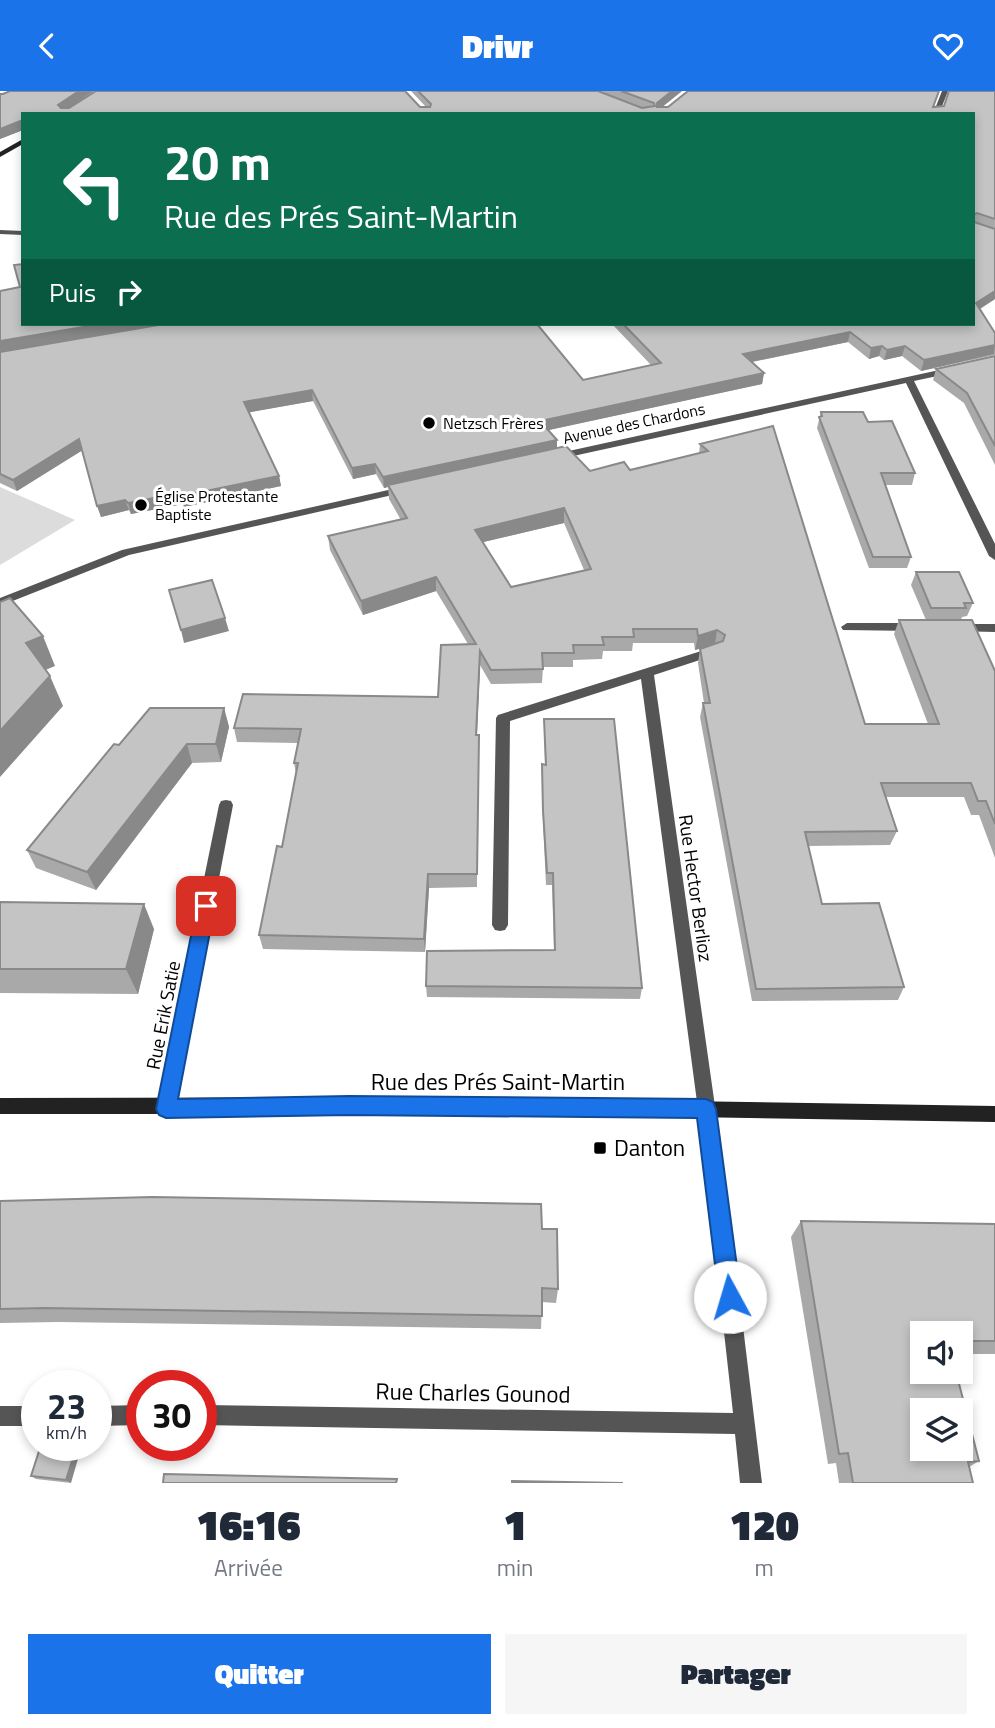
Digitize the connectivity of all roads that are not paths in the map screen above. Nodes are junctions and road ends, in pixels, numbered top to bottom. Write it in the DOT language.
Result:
graph roads {
  1 [pos="945,91"];
  2 [pos="937,112"];
  3 [pos="21,142"];
  4 [pos="0,155"];
  5 [pos="0,232"];
  6 [pos="21,233"];
  7 [pos="970,366"];
  8 [pos="909,380"];
  9 [pos="541,460"];
  10 [pos="419,487"];
  11 [pos="995,556"];
  12 [pos="0,602"];
  13 [pos="847,627"];
  14 [pos="995,628"];
  15 [pos="714,651"];
  16 [pos="647,672"];
  17 [pos="226,805"];
  18 [pos="500,925"];
  19 [pos="0,1106"];
  20 [pos="166,1109"];
  21 [pos="706,1109"];
  22 [pos="995,1114"];
  23 [pos="217,1415"];
  24 [pos="0,1416"];
  25 [pos="21,1416"];
  26 [pos="744,1424"];
  27 [pos="751,1483"];
  1 -- 2 [label="street"];
  3 -- 4 [label="street"];
  5 -- 6 [label="street"];
  7 -- 8 [label="street, Avenue des Chardons"];
  8 -- 9 [label="street, Avenue des Chardons"];
  8 -- 11 [label="street"];
  10 -- 12 [label="street"];
  13 -- 14 [label="street"];
  15 -- 16 [label="street"];
  16 -- 18 [label="street"];
  16 -- 21 [label="street, Rue Hector Berlioz"];
  17 -- 20 [label="street, Rue Erik Satie"];
  19 -- 20 [label="street, Rue des Prés Saint-Martin"];
  20 -- 21 [label="street, Rue des Prés Saint-Martin"];
  21 -- 22 [label="street, Rue des Prés Saint-Martin"];
  21 -- 26 [label="street, Rue Hector Berlioz"];
  23 -- 26 [label="street, Rue Charles Gounod"];
  24 -- 25 [label="street"];
  26 -- 27 [label="street, Rue Hector Berlioz"];
}
